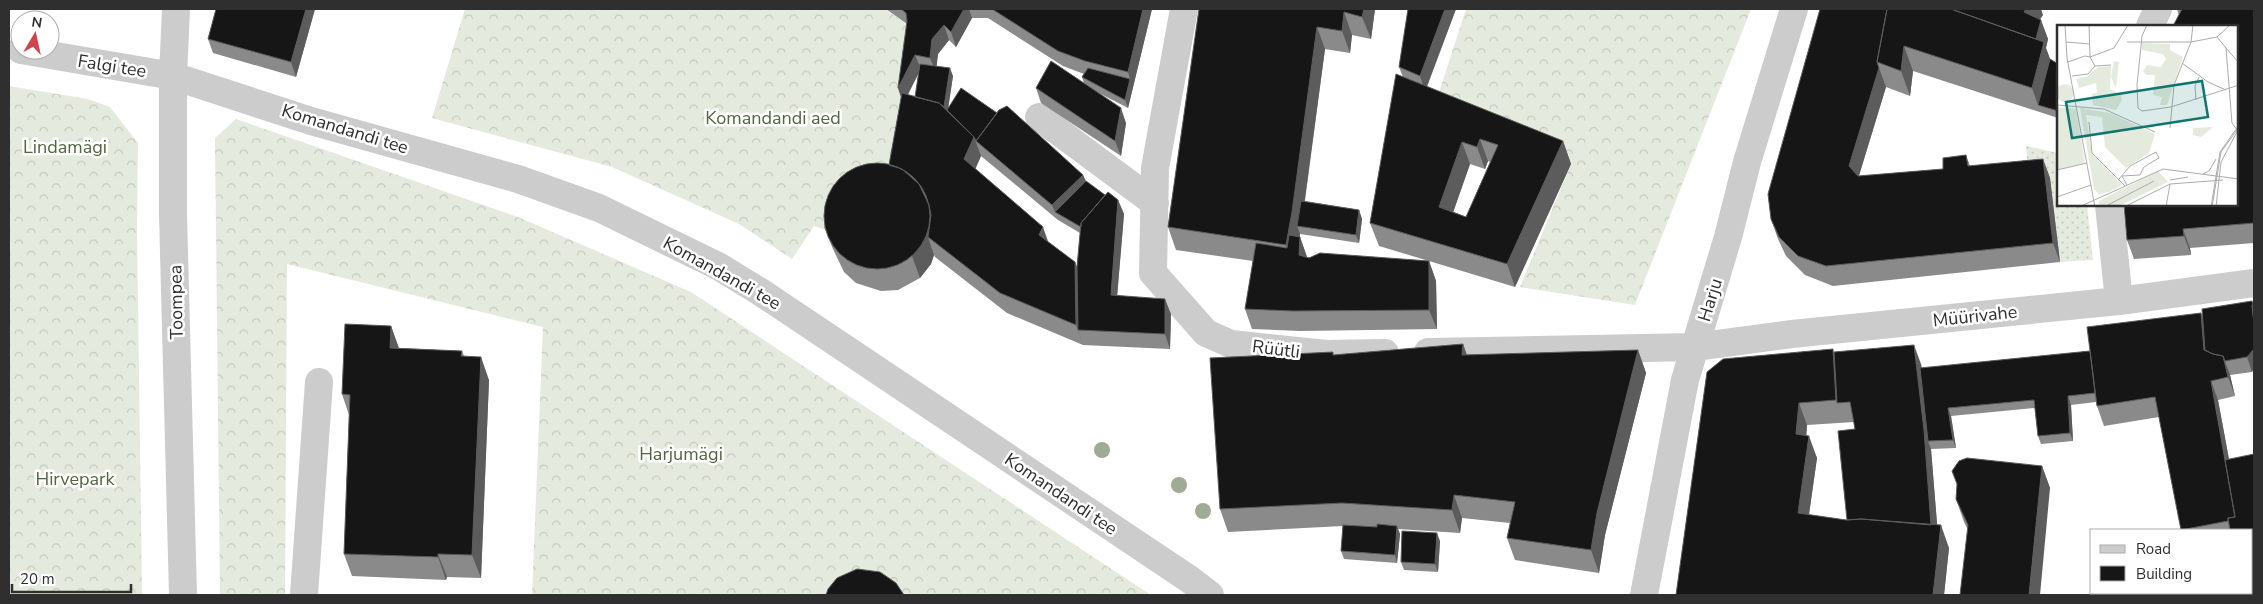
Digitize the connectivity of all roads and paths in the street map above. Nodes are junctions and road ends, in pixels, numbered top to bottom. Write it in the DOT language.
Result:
graph roads {
  1 [pos="176,9"];
  2 [pos="1184,9"];
  3 [pos="1794,9"];
  4 [pos="2158,9"];
  5 [pos="2150,25"];
  6 [pos="60,57"];
  7 [pos="173,76"];
  8 [pos="1039,117"];
  9 [pos="1155,203"];
  10 [pos="2109,206"];
  11 [pos="2254,283"];
  12 [pos="2119,301"];
  13 [pos="1695,347"];
  14 [pos="318,382"];
  15 [pos="183,595"];
  16 [pos="304,595"];
  17 [pos="1210,595"];
  18 [pos="1644,595"];
  1 -- 7 [label="street, Toompea"];
  2 -- 9 [label="street, Rüütli"];
  3 -- 13 [label="street, Harju"];
  4 -- 5 [label="street"];
  6 -- 7 [label="street, Falgi tee"];
  7 -- 15 [label="street, Toompea"];
  7 -- 17 [label="street, Komandandi tee"];
  8 -- 9 [label="street"];
  9 -- 13 [label="street, Rüütli"];
  10 -- 12 [label="street"];
  11 -- 12 [label="street, Müürivahe"];
  12 -- 13 [label="street, Müürivahe"];
  13 -- 18 [label="street, Harju"];
  14 -- 16 [label="street"];
}
